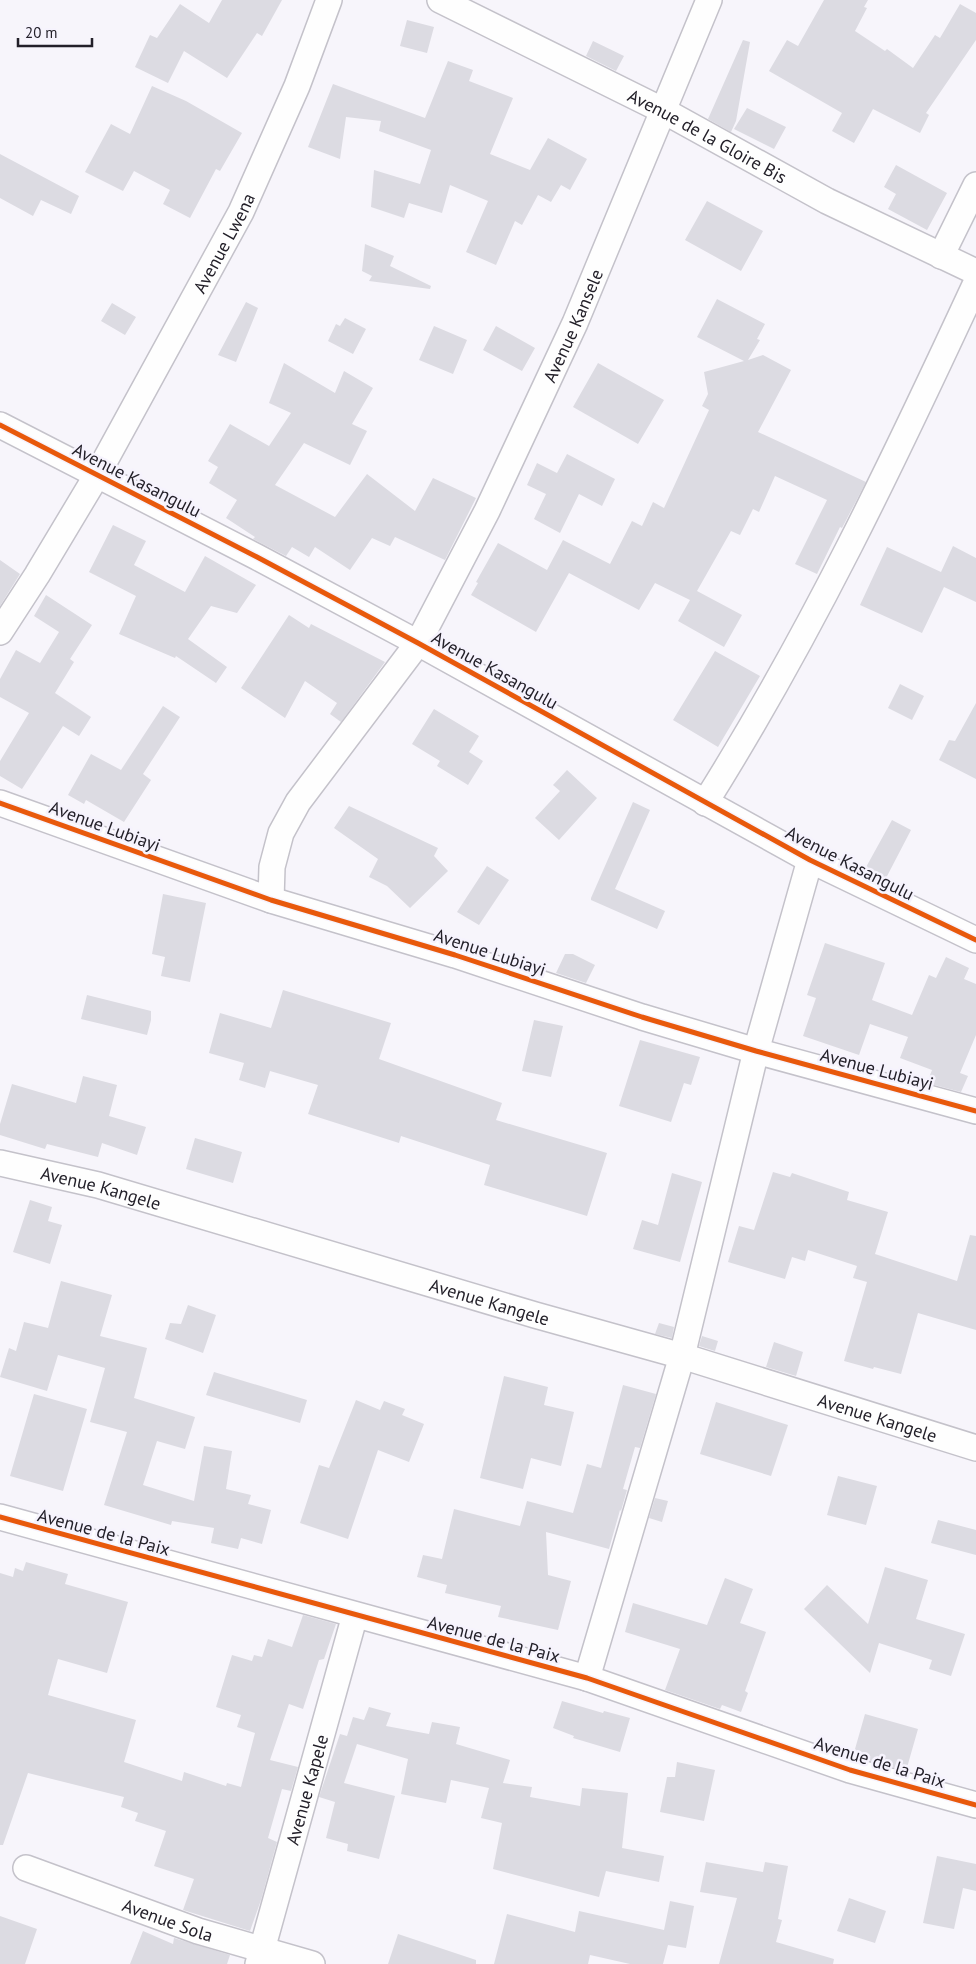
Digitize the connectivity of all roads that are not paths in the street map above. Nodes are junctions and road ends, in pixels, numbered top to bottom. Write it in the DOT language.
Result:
graph roads {
  1 [pos="329,0"];
  2 [pos="440,0"];
  3 [pos="709,0"];
  4 [pos="664,111"];
  5 [pos="976,185"];
  6 [pos="941,256"];
  7 [pos="976,272"];
  8 [pos="976,283"];
  9 [pos="0,425"];
  10 [pos="97,475"];
  11 [pos="0,632"];
  12 [pos="418,643"];
  13 [pos="0,803"];
  14 [pos="706,803"];
  15 [pos="810,860"];
  16 [pos="271,900"];
  17 [pos="976,940"];
  18 [pos="756,1051"];
  19 [pos="976,1112"];
  20 [pos="0,1163"];
  21 [pos="682,1356"];
  22 [pos="976,1448"];
  23 [pos="0,1517"];
  24 [pos="355,1615"];
  25 [pos="587,1678"];
  26 [pos="976,1805"];
  27 [pos="26,1868"];
  28 [pos="260,1957"];
  29 [pos="312,1964"];
  1 -- 10 [label="street, Avenue Lwena"];
  2 -- 4 [label="street, Avenue de la Gloire Bis"];
  3 -- 4 [label="street, Avenue Kansele"];
  4 -- 6 [label="street, Avenue de la Gloire Bis"];
  4 -- 12 [label="street, Avenue Kansele"];
  5 -- 6 [label="street"];
  6 -- 7 [label="street, Avenue de la Gloire Bis"];
  8 -- 14 [label="street"];
  9 -- 10 [label="street, Avenue Kasangulu"];
  10 -- 11 [label="street, Avenue Lwena"];
  10 -- 12 [label="street, Avenue Kasangulu"];
  12 -- 14 [label="street, Avenue Kasangulu"];
  12 -- 16 [label="street, Avenue Kansele"];
  13 -- 16 [label="street, Avenue Lubiayi"];
  14 -- 15 [label="street, Avenue Kasangulu"];
  15 -- 17 [label="street, Avenue Kasangulu"];
  15 -- 18 [label="street"];
  16 -- 18 [label="street, Avenue Lubiayi"];
  18 -- 19 [label="street, Avenue Lubiayi"];
  18 -- 21 [label="street"];
  20 -- 21 [label="street, Avenue Kangele"];
  21 -- 22 [label="street, Avenue Kangele"];
  21 -- 25 [label="street"];
  23 -- 24 [label="street, Avenue de la Paix"];
  24 -- 25 [label="street, Avenue de la Paix"];
  24 -- 28 [label="street, Avenue Kapele"];
  25 -- 26 [label="street, Avenue de la Paix"];
  27 -- 28 [label="street, Avenue Sola"];
  28 -- 29 [label="street, Avenue Sola"];
}
